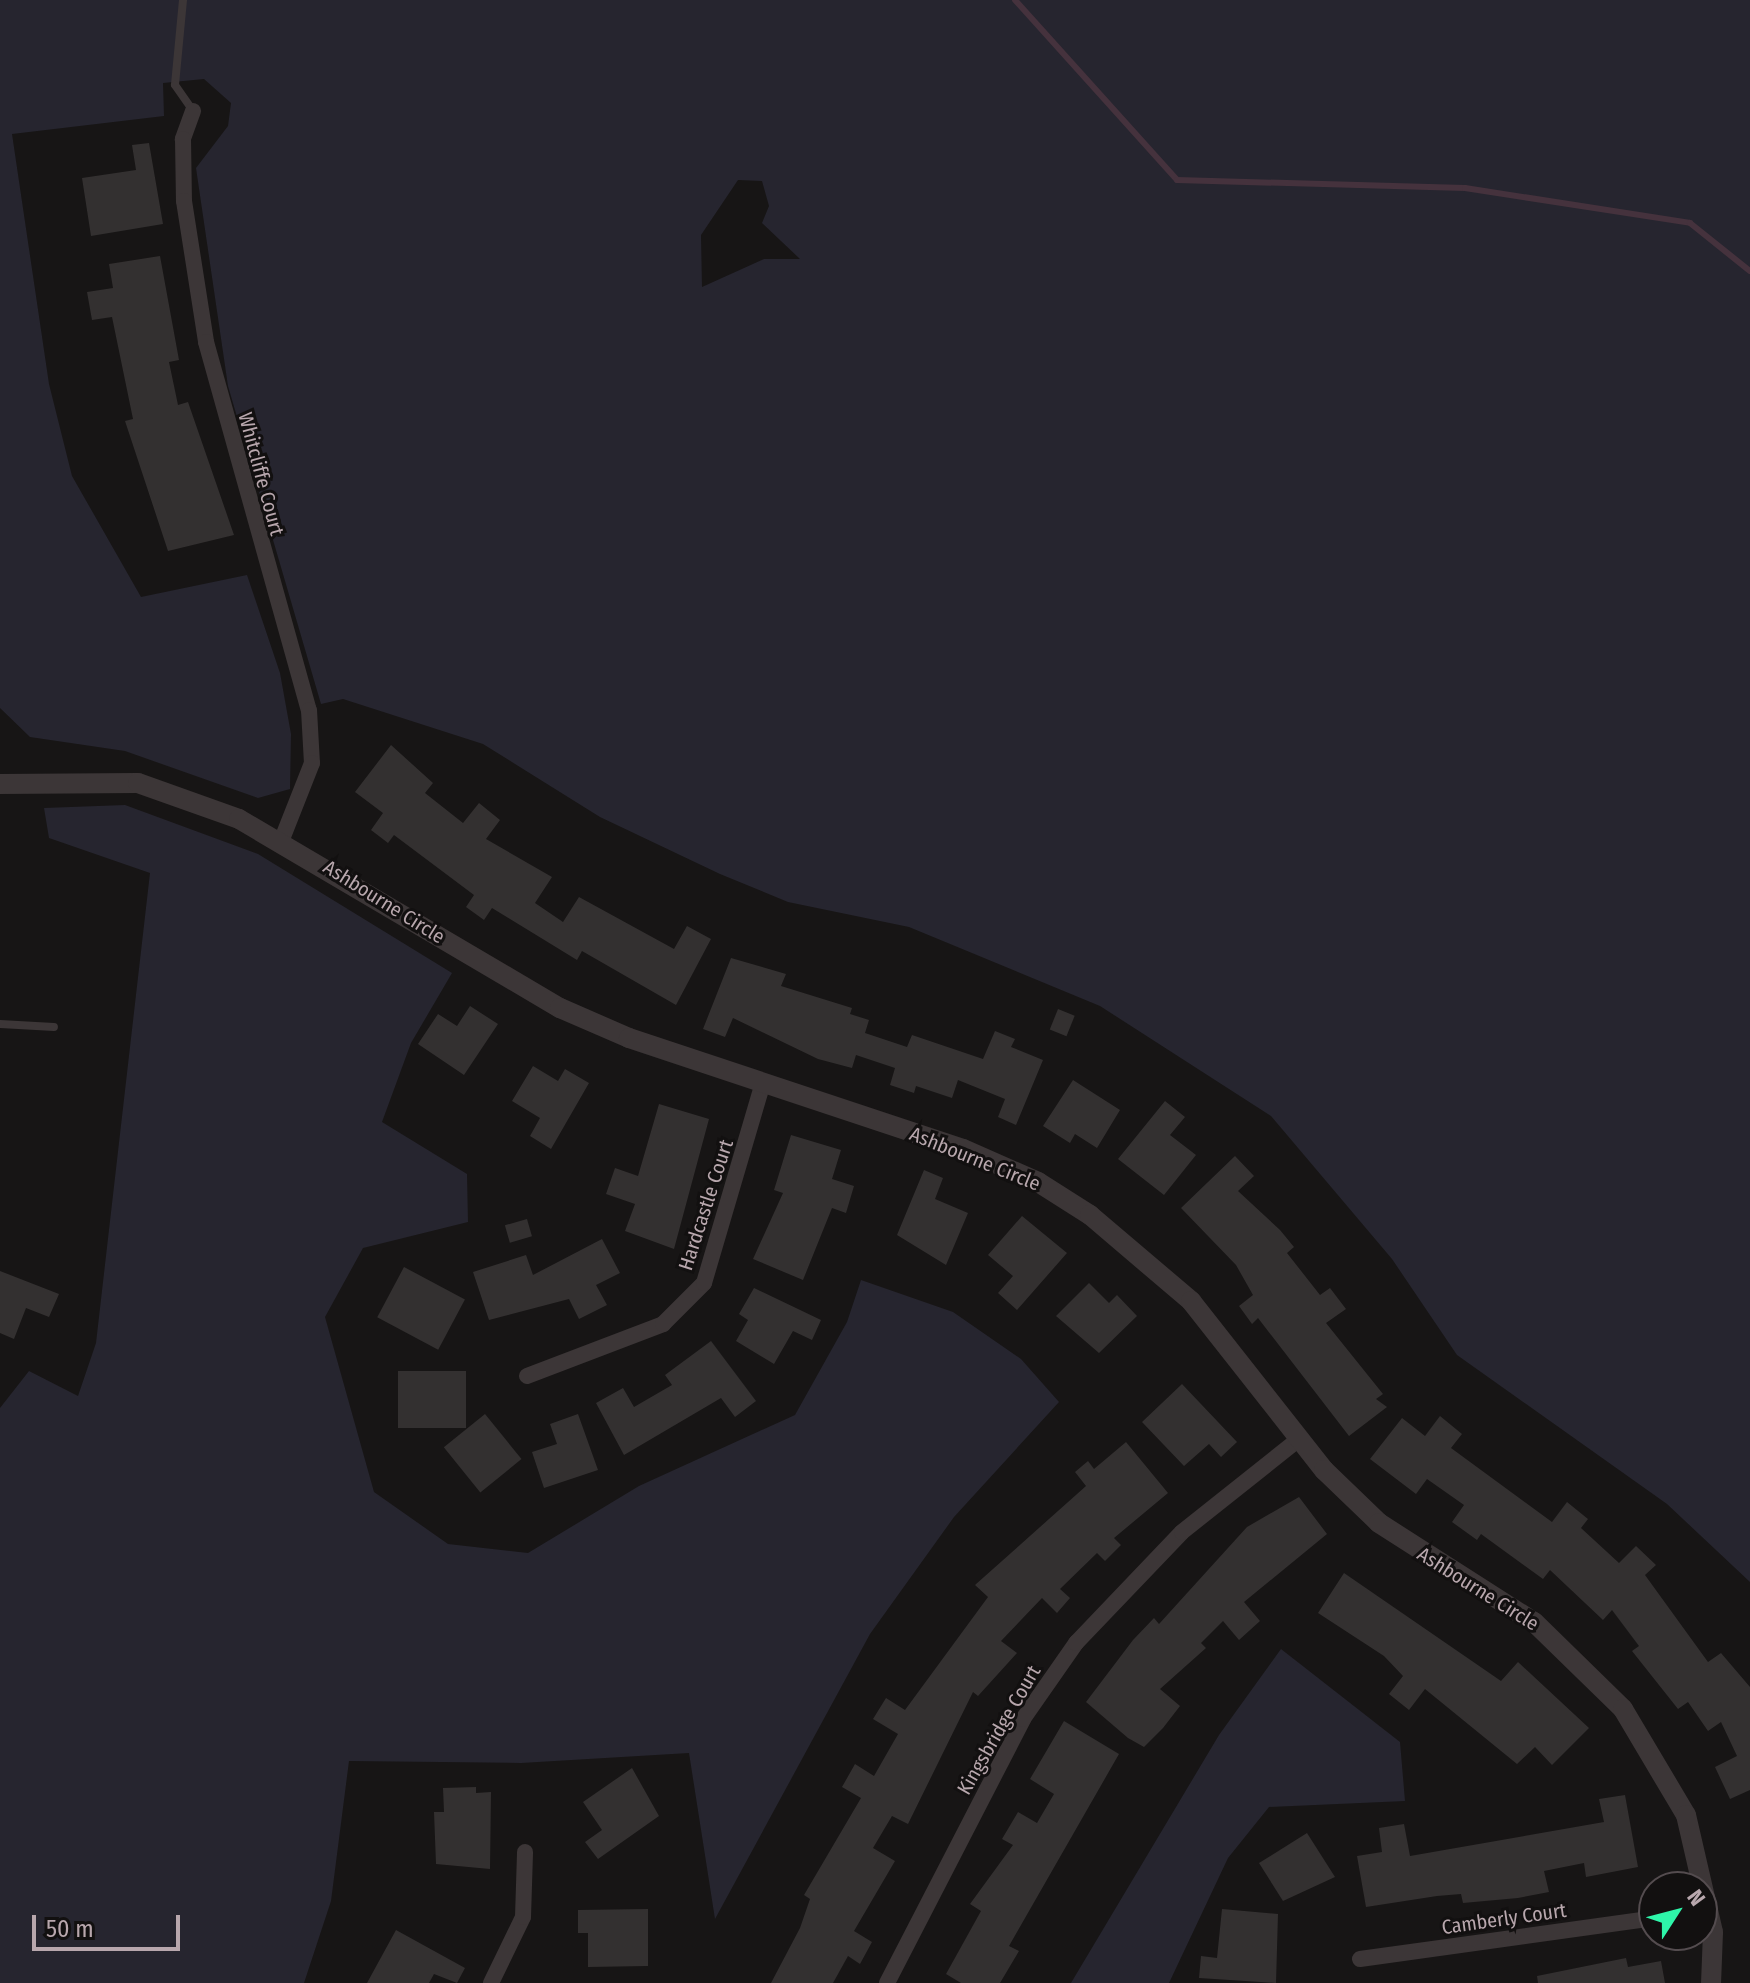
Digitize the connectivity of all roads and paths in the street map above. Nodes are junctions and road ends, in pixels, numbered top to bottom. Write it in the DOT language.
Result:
graph roads {
  1 [pos="183,0"];
  2 [pos="193,111"];
  3 [pos="0,784"];
  4 [pos="282,839"];
  5 [pos="0,1024"];
  6 [pos="54,1027"];
  7 [pos="763,1083"];
  8 [pos="527,1376"];
  9 [pos="1300,1438"];
  10 [pos="525,1852"];
  11 [pos="1698,1871"];
  12 [pos="1638,1920"];
  13 [pos="1709,1951"];
  14 [pos="1360,1959"];
  15 [pos="491,1983"];
  16 [pos="887,1983"];
  17 [pos="1711,1983"];
  1 -- 2 [label="lane"];
  2 -- 4 [label="street, Whitcliffe Court"];
  3 -- 4 [label="street, Ashbourne Circle"];
  4 -- 7 [label="street, Ashbourne Circle"];
  5 -- 6 [label="lane"];
  7 -- 8 [label="street, Hardcastle Court"];
  7 -- 9 [label="street, Ashbourne Circle"];
  9 -- 11 [label="street, Ashbourne Circle"];
  9 -- 16 [label="street, Kingsbridge Court"];
  10 -- 15 [label="street"];
  12 -- 14 [label="street, Camberly Court"];
  13 -- 17 [label="street, Ashbourne Circle"];
}
